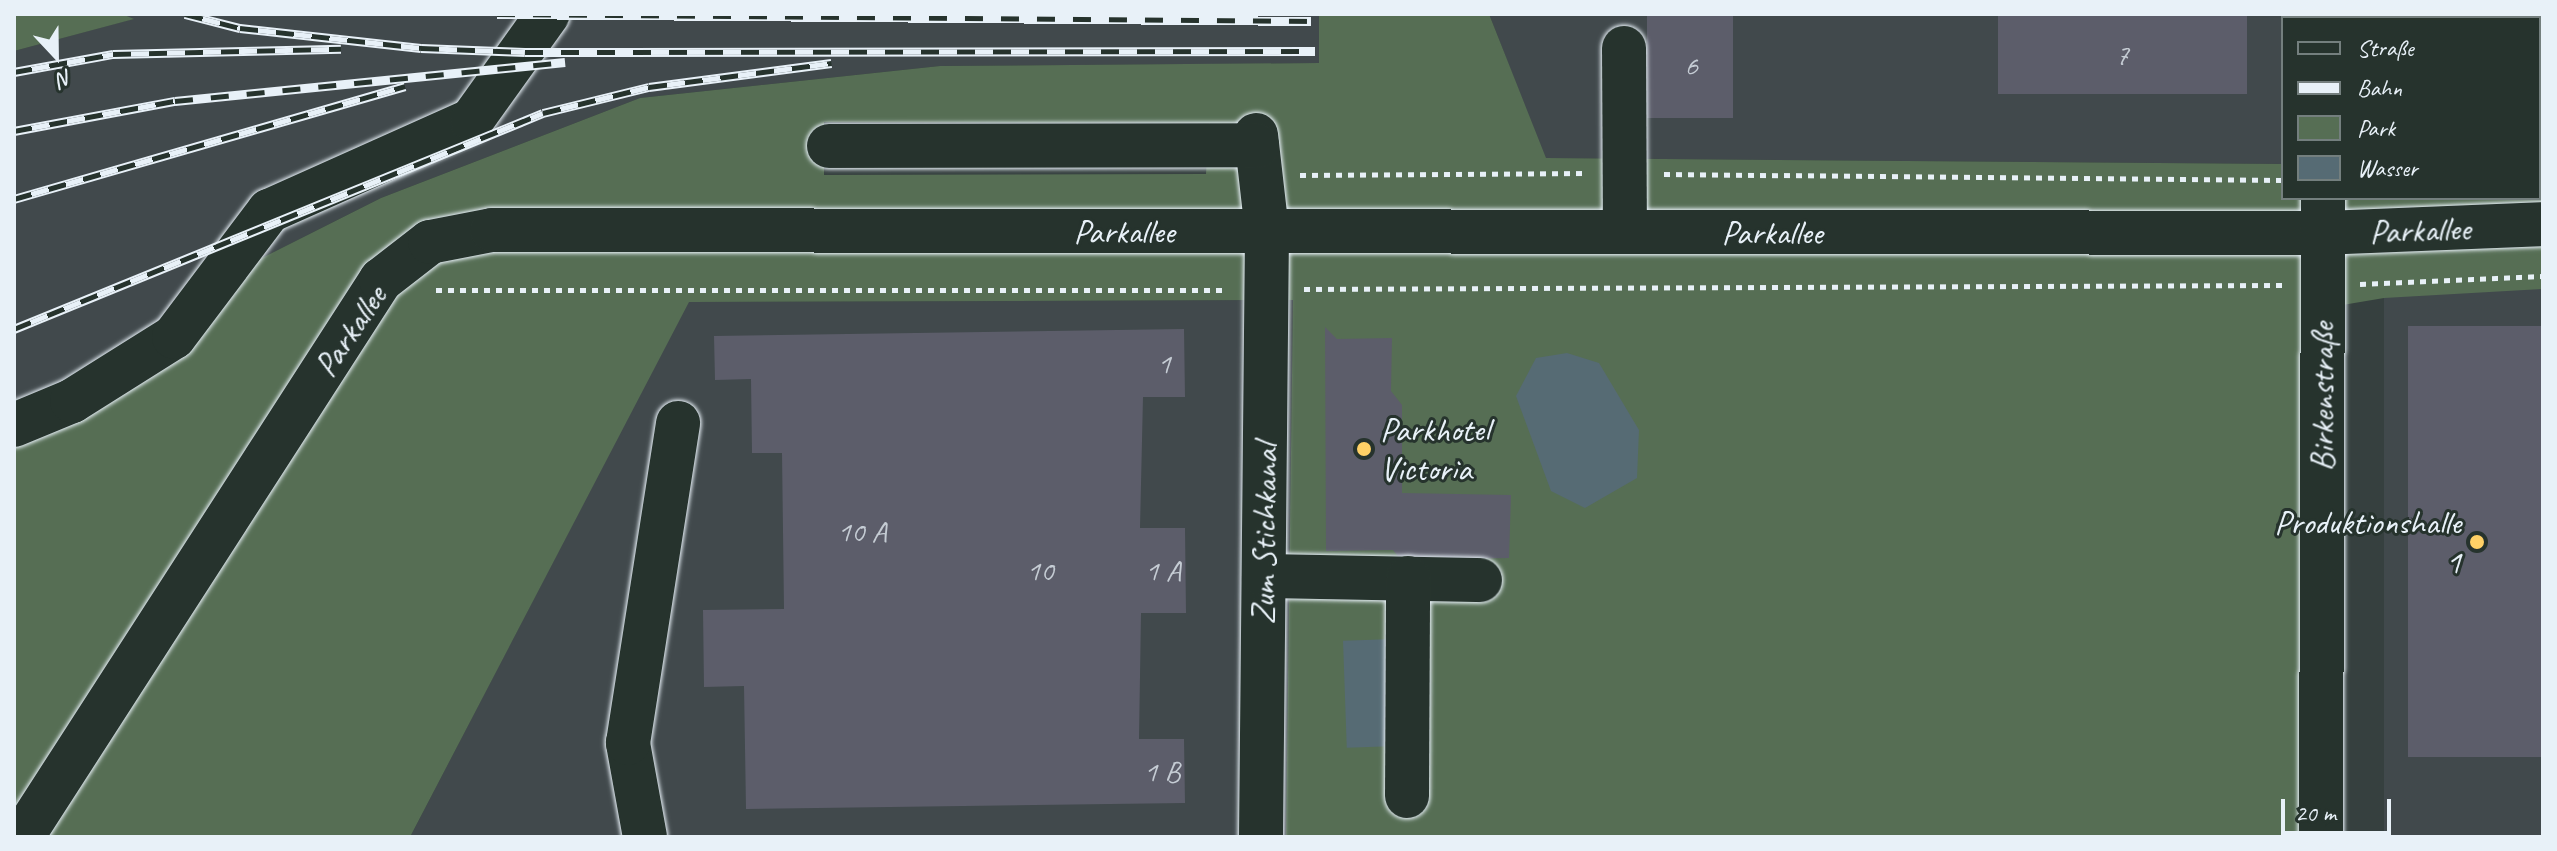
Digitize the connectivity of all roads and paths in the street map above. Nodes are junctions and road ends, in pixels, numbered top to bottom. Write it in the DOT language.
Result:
graph roads {
  1 [pos="548,14"];
  2 [pos="1624,48"];
  3 [pos="829,146"];
  4 [pos="1258,152"];
  5 [pos="1626,173"];
  6 [pos="2281,180"];
  7 [pos="2323,216"];
  8 [pos="2543,224"];
  9 [pos="1267,232"];
  10 [pos="1625,232"];
  11 [pos="2543,276"];
  12 [pos="2322,285"];
  13 [pos="1266,289"];
  14 [pos="425,290"];
  15 [pos="678,423"];
  16 [pos="14,425"];
  17 [pos="1264,576"];
  18 [pos="1408,578"];
  19 [pos="1480,580"];
  20 [pos="1407,796"];
  21 [pos="22,837"];
  22 [pos="645,837"];
  23 [pos="1261,837"];
  24 [pos="2321,837"];
  1 -- 16 [label="street"];
  2 -- 5 [label="street"];
  3 -- 4 [label="street"];
  4 -- 5 [label="path"];
  4 -- 9 [label="street, Zum Stichkanal"];
  5 -- 6 [label="path"];
  5 -- 10 [label="street"];
  7 -- 8 [label="street, Parkallee"];
  7 -- 10 [label="street, Parkallee"];
  7 -- 12 [label="street, Birkenstraße"];
  9 -- 10 [label="street, Parkallee"];
  9 -- 13 [label="street, Zum Stichkanal"];
  9 -- 21 [label="street, Parkallee"];
  11 -- 12 [label="path"];
  12 -- 13 [label="path"];
  12 -- 24 [label="street, Birkenstraße"];
  13 -- 14 [label="path"];
  13 -- 17 [label="street, Zum Stichkanal"];
  15 -- 22 [label="street"];
  17 -- 18 [label="street"];
  17 -- 23 [label="street, Zum Stichkanal"];
  18 -- 19 [label="street"];
  18 -- 20 [label="street"];
}
